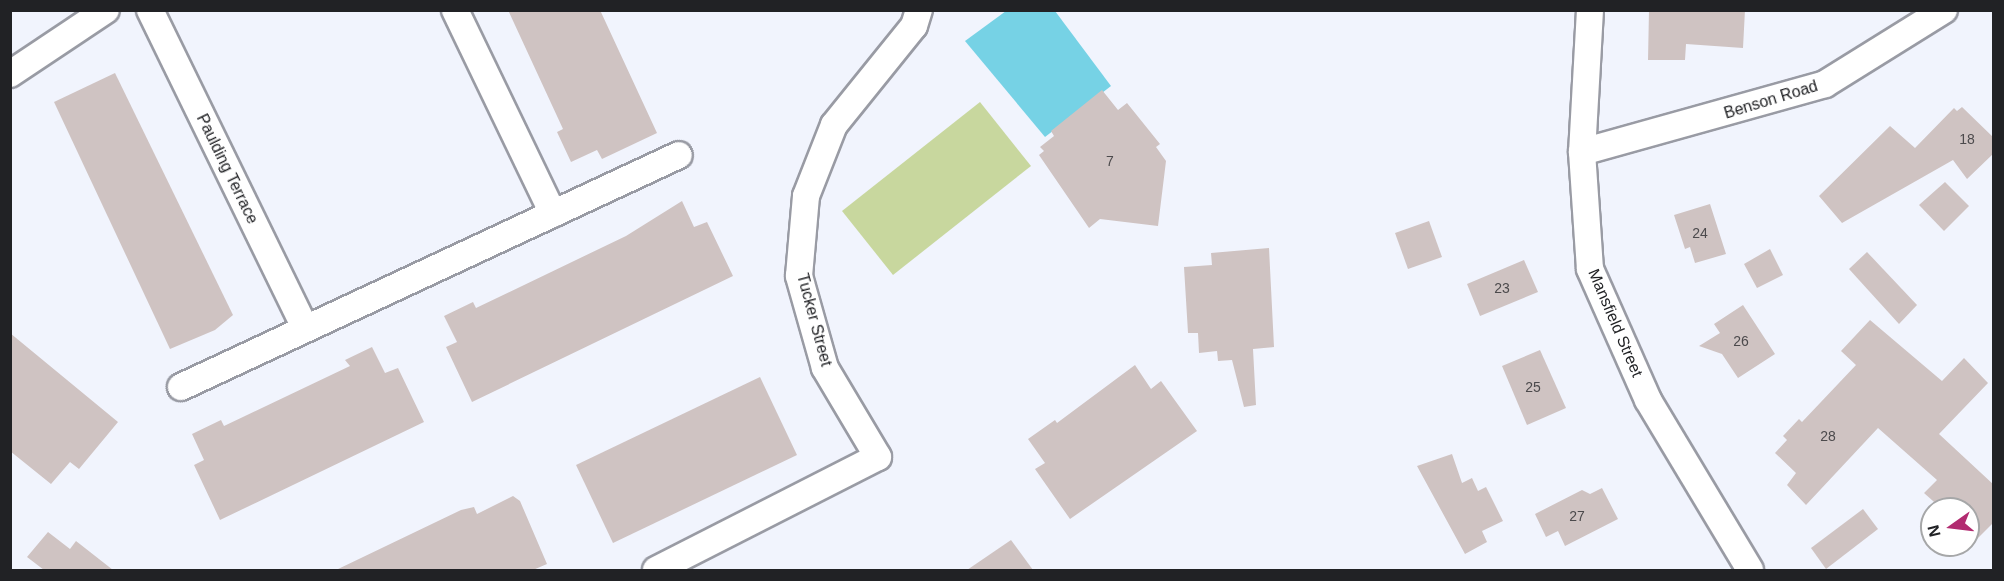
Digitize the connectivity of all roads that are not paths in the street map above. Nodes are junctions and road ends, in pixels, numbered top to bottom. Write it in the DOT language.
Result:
graph roads {
  1 [pos="106,10"];
  2 [pos="150,10"];
  3 [pos="454,10"];
  4 [pos="1590,10"];
  5 [pos="1944,10"];
  6 [pos="912,16"];
  7 [pos="10,74"];
  8 [pos="1582,152"];
  9 [pos="679,155"];
  10 [pos="553,214"];
  11 [pos="305,328"];
  12 [pos="181,387"];
  13 [pos="656,570"];
  14 [pos="1750,570"];
  1 -- 7 [label="street"];
  2 -- 11 [label="street, Paulding Terrace"];
  3 -- 10 [label="street"];
  4 -- 8 [label="street, Mansfield Street"];
  5 -- 8 [label="street, Benson Road"];
  6 -- 13 [label="street, Tucker Street"];
  8 -- 14 [label="street, Mansfield Street"];
  9 -- 10 [label="street"];
  10 -- 11 [label="street"];
  11 -- 12 [label="street"];
}
